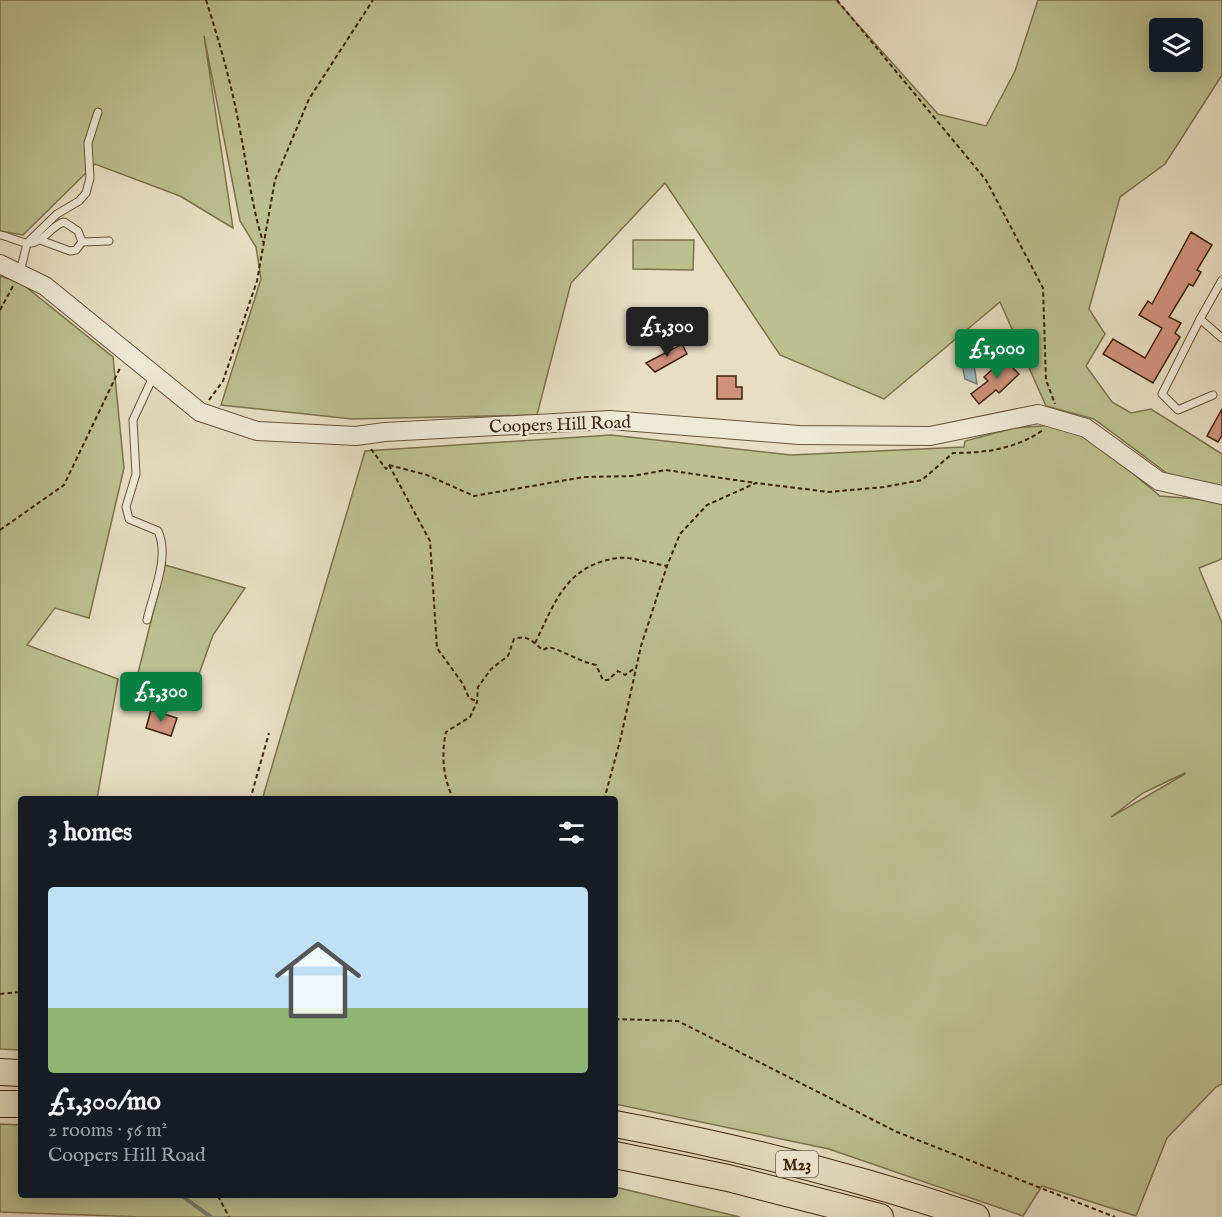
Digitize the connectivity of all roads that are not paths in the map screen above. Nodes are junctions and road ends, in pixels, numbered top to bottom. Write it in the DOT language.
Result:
graph roads {
  1 [pos="98,112"];
  2 [pos="0,235"];
  3 [pos="40,240"];
  4 [pos="108,241"];
  5 [pos="82,242"];
  6 [pos="27,243"];
  7 [pos="0,264"];
  8 [pos="20,273"];
  9 [pos="1222,280"];
  10 [pos="1200,319"];
  11 [pos="1222,338"];
  12 [pos="154,375"];
  13 [pos="1213,395"];
  14 [pos="1222,495"];
  15 [pos="147,620"];
  16 [pos="0,1072"];
  17 [pos="18,1073"];
  18 [pos="0,1104"];
  19 [pos="18,1104"];
  20 [pos="618,1125"];
  21 [pos="618,1156"];
  22 [pos="880,1217"];
  23 [pos="976,1217"];
  1 -- 6 [label="lane"];
  2 -- 6 [label="lane"];
  3 -- 5 [label="lane"];
  3 -- 5 [label="lane"];
  3 -- 6 [label="lane"];
  4 -- 5 [label="lane"];
  6 -- 8 [label="lane"];
  7 -- 8 [label="street, Coopers Hill Road"];
  8 -- 12 [label="street, Coopers Hill Road"];
  9 -- 10 [label="lane"];
  10 -- 11 [label="lane"];
  10 -- 13 [label="lane"];
  12 -- 14 [label="street, Coopers Hill Road"];
  12 -- 15 [label="lane"];
  16 -- 17 [label="highway"];
  18 -- 19 [label="highway"];
  20 -- 23 [label="highway, M23"];
  21 -- 22 [label="highway, M23"];
}
